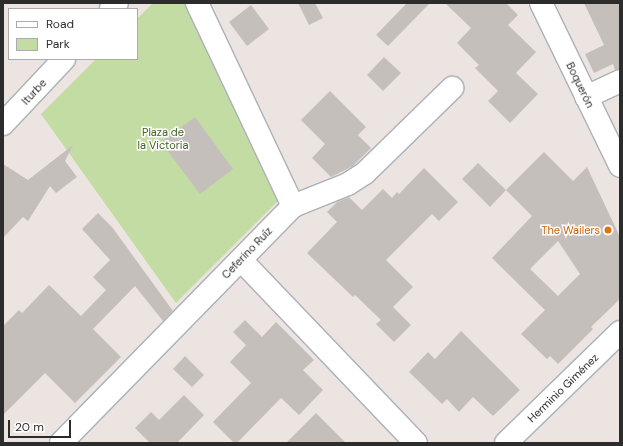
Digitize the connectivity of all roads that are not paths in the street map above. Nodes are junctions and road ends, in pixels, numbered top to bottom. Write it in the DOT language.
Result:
graph roads {
  1 [pos="197,3"];
  2 [pos="541,3"];
  3 [pos="63,60"];
  4 [pos="620,81"];
  5 [pos="452,88"];
  6 [pos="586,97"];
  7 [pos="3,124"];
  8 [pos="620,166"];
  9 [pos="293,206"];
  10 [pos="240,260"];
  11 [pos="620,332"];
  12 [pos="61,443"];
  13 [pos="416,443"];
  14 [pos="506,443"];
  1 -- 9 [label="street"];
  2 -- 6 [label="street, Boquerón"];
  3 -- 7 [label="street, Iturbe"];
  4 -- 6 [label="street"];
  5 -- 9 [label="street, Ceferino Ruíz"];
  6 -- 8 [label="street, Boquerón"];
  9 -- 10 [label="street, Ceferino Ruíz"];
  10 -- 12 [label="street, Ceferino Ruíz"];
  10 -- 13 [label="street"];
  11 -- 14 [label="street, Herminio Giménez"];
}
